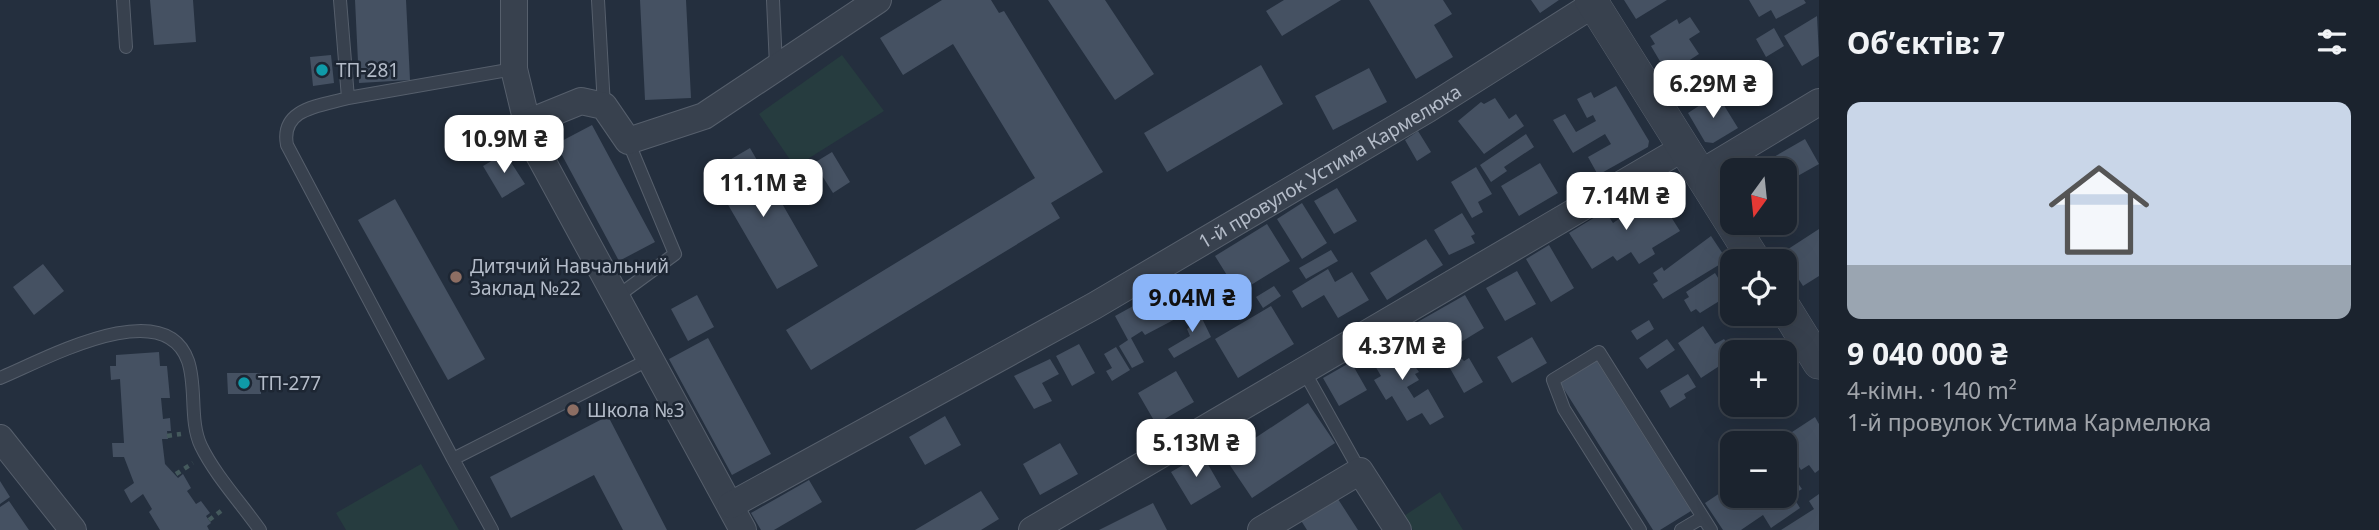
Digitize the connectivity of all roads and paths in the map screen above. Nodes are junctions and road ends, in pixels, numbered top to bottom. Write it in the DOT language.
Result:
graph roads {
  1 [pos="122,0"];
  2 [pos="340,0"];
  3 [pos="514,0"];
  4 [pos="598,0"];
  5 [pos="773,0"];
  6 [pos="878,0"];
  7 [pos="1592,2"];
  8 [pos="126,47"];
  9 [pos="776,66"];
  10 [pos="514,69"];
  11 [pos="348,98"];
  12 [pos="1819,102"];
  13 [pos="604,106"];
  14 [pos="527,123"];
  15 [pos="628,141"];
  16 [pos="1685,146"];
  17 [pos="1700,173"];
  18 [pos="1748,249"];
  19 [pos="615,299"];
  20 [pos="1796,326"];
  21 [pos="650,359"];
  22 [pos="1819,363"];
  23 [pos="1304,371"];
  24 [pos="0,378"];
  25 [pos="0,438"];
  26 [pos="453,458"];
  27 [pos="1360,471"];
  28 [pos="731,505"];
  29 [pos="1703,517"];
  30 [pos="73,530"];
  31 [pos="260,530"];
  32 [pos="492,530"];
  33 [pos="743,530"];
  34 [pos="1032,530"];
  35 [pos="1261,530"];
  36 [pos="1398,530"];
  37 [pos="1640,530"];
  38 [pos="1681,530"];
  39 [pos="1711,530"];
  1 -- 8 [label="lane"];
  2 -- 11 [label="lane"];
  3 -- 10 [label="street"];
  4 -- 13 [label="lane"];
  5 -- 9 [label="lane"];
  6 -- 9 [label="street"];
  7 -- 16 [label="street"];
  7 -- 28 [label="street, 1-й провулок Устима Кармелюка"];
  9 -- 15 [label="street"];
  10 -- 11 [label="lane"];
  10 -- 14 [label="street"];
  11 -- 26 [label="lane"];
  12 -- 17 [label="street"];
  13 -- 14 [label="street"];
  13 -- 15 [label="street"];
  14 -- 19 [label="street"];
  15 -- 19 [label="lane"];
  16 -- 17 [label="street"];
  16 -- 23 [label="street"];
  17 -- 18 [label="street"];
  19 -- 21 [label="street"];
  20 -- 22 [label="street"];
  21 -- 26 [label="lane"];
  21 -- 28 [label="street"];
  23 -- 27 [label="lane"];
  23 -- 34 [label="street"];
  24 -- 31 [label="lane"];
  25 -- 30 [label="street"];
  26 -- 32 [label="lane"];
  27 -- 35 [label="street"];
  27 -- 36 [label="street"];
  28 -- 33 [label="street"];
  29 -- 37 [label="lane"];
  29 -- 38 [label="lane"];
  29 -- 39 [label="lane"];
}
